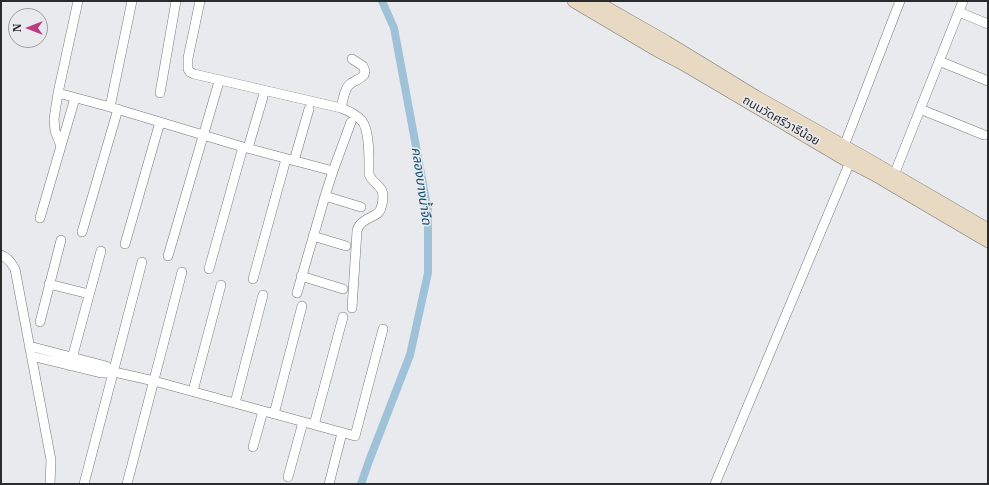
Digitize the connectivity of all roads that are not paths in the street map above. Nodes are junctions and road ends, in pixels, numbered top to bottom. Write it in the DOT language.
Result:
graph roads {
  1 [pos="78,1"];
  2 [pos="132,1"];
  3 [pos="176,1"];
  4 [pos="200,1"];
  5 [pos="574,1"];
  6 [pos="594,1"];
  7 [pos="900,1"];
  8 [pos="963,1"];
  9 [pos="959,12"];
  10 [pos="988,24"];
  11 [pos="352,59"];
  12 [pos="939,61"];
  13 [pos="988,81"];
  14 [pos="218,85"];
  15 [pos="58,93"];
  16 [pos="160,93"];
  17 [pos="263,97"];
  18 [pos="74,98"];
  19 [pos="114,108"];
  20 [pos="341,108"];
  21 [pos="309,109"];
  22 [pos="920,109"];
  23 [pos="160,122"];
  24 [pos="351,122"];
  25 [pos="203,134"];
  26 [pos="984,136"];
  27 [pos="61,146"];
  28 [pos="844,146"];
  29 [pos="246,147"];
  30 [pos="853,157"];
  31 [pos="290,160"];
  32 [pos="333,171"];
  33 [pos="894,175"];
  34 [pos="325,196"];
  35 [pos="361,207"];
  36 [pos="40,218"];
  37 [pos="988,230"];
  38 [pos="82,232"];
  39 [pos="313,236"];
  40 [pos="61,240"];
  41 [pos="988,241"];
  42 [pos="125,244"];
  43 [pos="346,246"];
  44 [pos="101,251"];
  45 [pos="1,255"];
  46 [pos="168,256"];
  47 [pos="142,262"];
  48 [pos="209,268"];
  49 [pos="182,272"];
  50 [pos="301,276"];
  51 [pos="253,279"];
  52 [pos="50,284"];
  53 [pos="221,285"];
  54 [pos="343,289"];
  55 [pos="297,292"];
  56 [pos="89,294"];
  57 [pos="263,296"];
  58 [pos="302,306"];
  59 [pos="352,308"];
  60 [pos="343,317"];
  61 [pos="40,322"];
  62 [pos="384,329"];
  63 [pos="29,346"];
  64 [pos="31,356"];
  65 [pos="71,362"];
  66 [pos="112,371"];
  67 [pos="154,381"];
  68 [pos="193,391"];
  69 [pos="235,403"];
  70 [pos="263,411"];
  71 [pos="274,414"];
  72 [pos="303,422"];
  73 [pos="314,425"];
  74 [pos="342,432"];
  75 [pos="253,447"];
  76 [pos="288,477"];
  77 [pos="50,484"];
  78 [pos="84,484"];
  79 [pos="127,484"];
  80 [pos="329,484"];
  81 [pos="715,484"];
  1 -- 15 [label="street"];
  2 -- 19 [label="street"];
  3 -- 16 [label="street"];
  4 -- 20 [label="street"];
  5 -- 30 [label="main road, ถนนวัดศรีวารีน้อย"];
  6 -- 28 [label="main road, ถนนวัดศรีวารีน้อย"];
  7 -- 28 [label="street"];
  8 -- 9 [label="street"];
  9 -- 10 [label="street"];
  9 -- 12 [label="street"];
  11 -- 20 [label="street"];
  12 -- 13 [label="street"];
  12 -- 22 [label="street"];
  14 -- 25 [label="street"];
  15 -- 18 [label="street"];
  15 -- 27 [label="street"];
  17 -- 29 [label="street"];
  18 -- 19 [label="street"];
  18 -- 27 [label="street"];
  19 -- 23 [label="street"];
  19 -- 38 [label="street"];
  20 -- 59 [label="street"];
  21 -- 31 [label="street"];
  22 -- 26 [label="street"];
  22 -- 33 [label="street"];
  23 -- 25 [label="street"];
  23 -- 42 [label="street"];
  24 -- 32 [label="street"];
  25 -- 29 [label="street"];
  25 -- 46 [label="street"];
  27 -- 36 [label="street"];
  28 -- 30 [label="main road, ถนนวัดศรีวารีน้อย"];
  29 -- 31 [label="street"];
  29 -- 48 [label="street"];
  30 -- 33 [label="main road, ถนนวัดศรีวารีน้อย"];
  30 -- 41 [label="main road, ถนนวัดศรีวารีน้อย"];
  30 -- 81 [label="street"];
  31 -- 32 [label="street"];
  31 -- 51 [label="street"];
  32 -- 34 [label="street"];
  33 -- 37 [label="main road, ถนนวัดศรีวารีน้อย"];
  34 -- 35 [label="street"];
  34 -- 39 [label="street"];
  39 -- 43 [label="street"];
  39 -- 50 [label="street"];
  40 -- 52 [label="street"];
  44 -- 56 [label="street"];
  45 -- 63 [label="street"];
  47 -- 66 [label="street"];
  49 -- 67 [label="street"];
  50 -- 54 [label="street"];
  50 -- 55 [label="street"];
  52 -- 56 [label="street"];
  52 -- 61 [label="street"];
  53 -- 68 [label="street"];
  56 -- 65 [label="street"];
  57 -- 69 [label="street"];
  58 -- 71 [label="street"];
  60 -- 73 [label="street"];
  62 -- 74 [label="street"];
  63 -- 64 [label="street"];
  63 -- 65 [label="street"];
  64 -- 65 [label="street"];
  64 -- 77 [label="street"];
  65 -- 66 [label="street"];
  66 -- 67 [label="street"];
  66 -- 78 [label="street"];
  67 -- 68 [label="street"];
  67 -- 79 [label="street"];
  68 -- 69 [label="street"];
  69 -- 70 [label="street"];
  70 -- 71 [label="street"];
  70 -- 75 [label="street"];
  71 -- 72 [label="street"];
  72 -- 73 [label="street"];
  72 -- 76 [label="street"];
  73 -- 74 [label="street"];
  74 -- 80 [label="street"];
}
